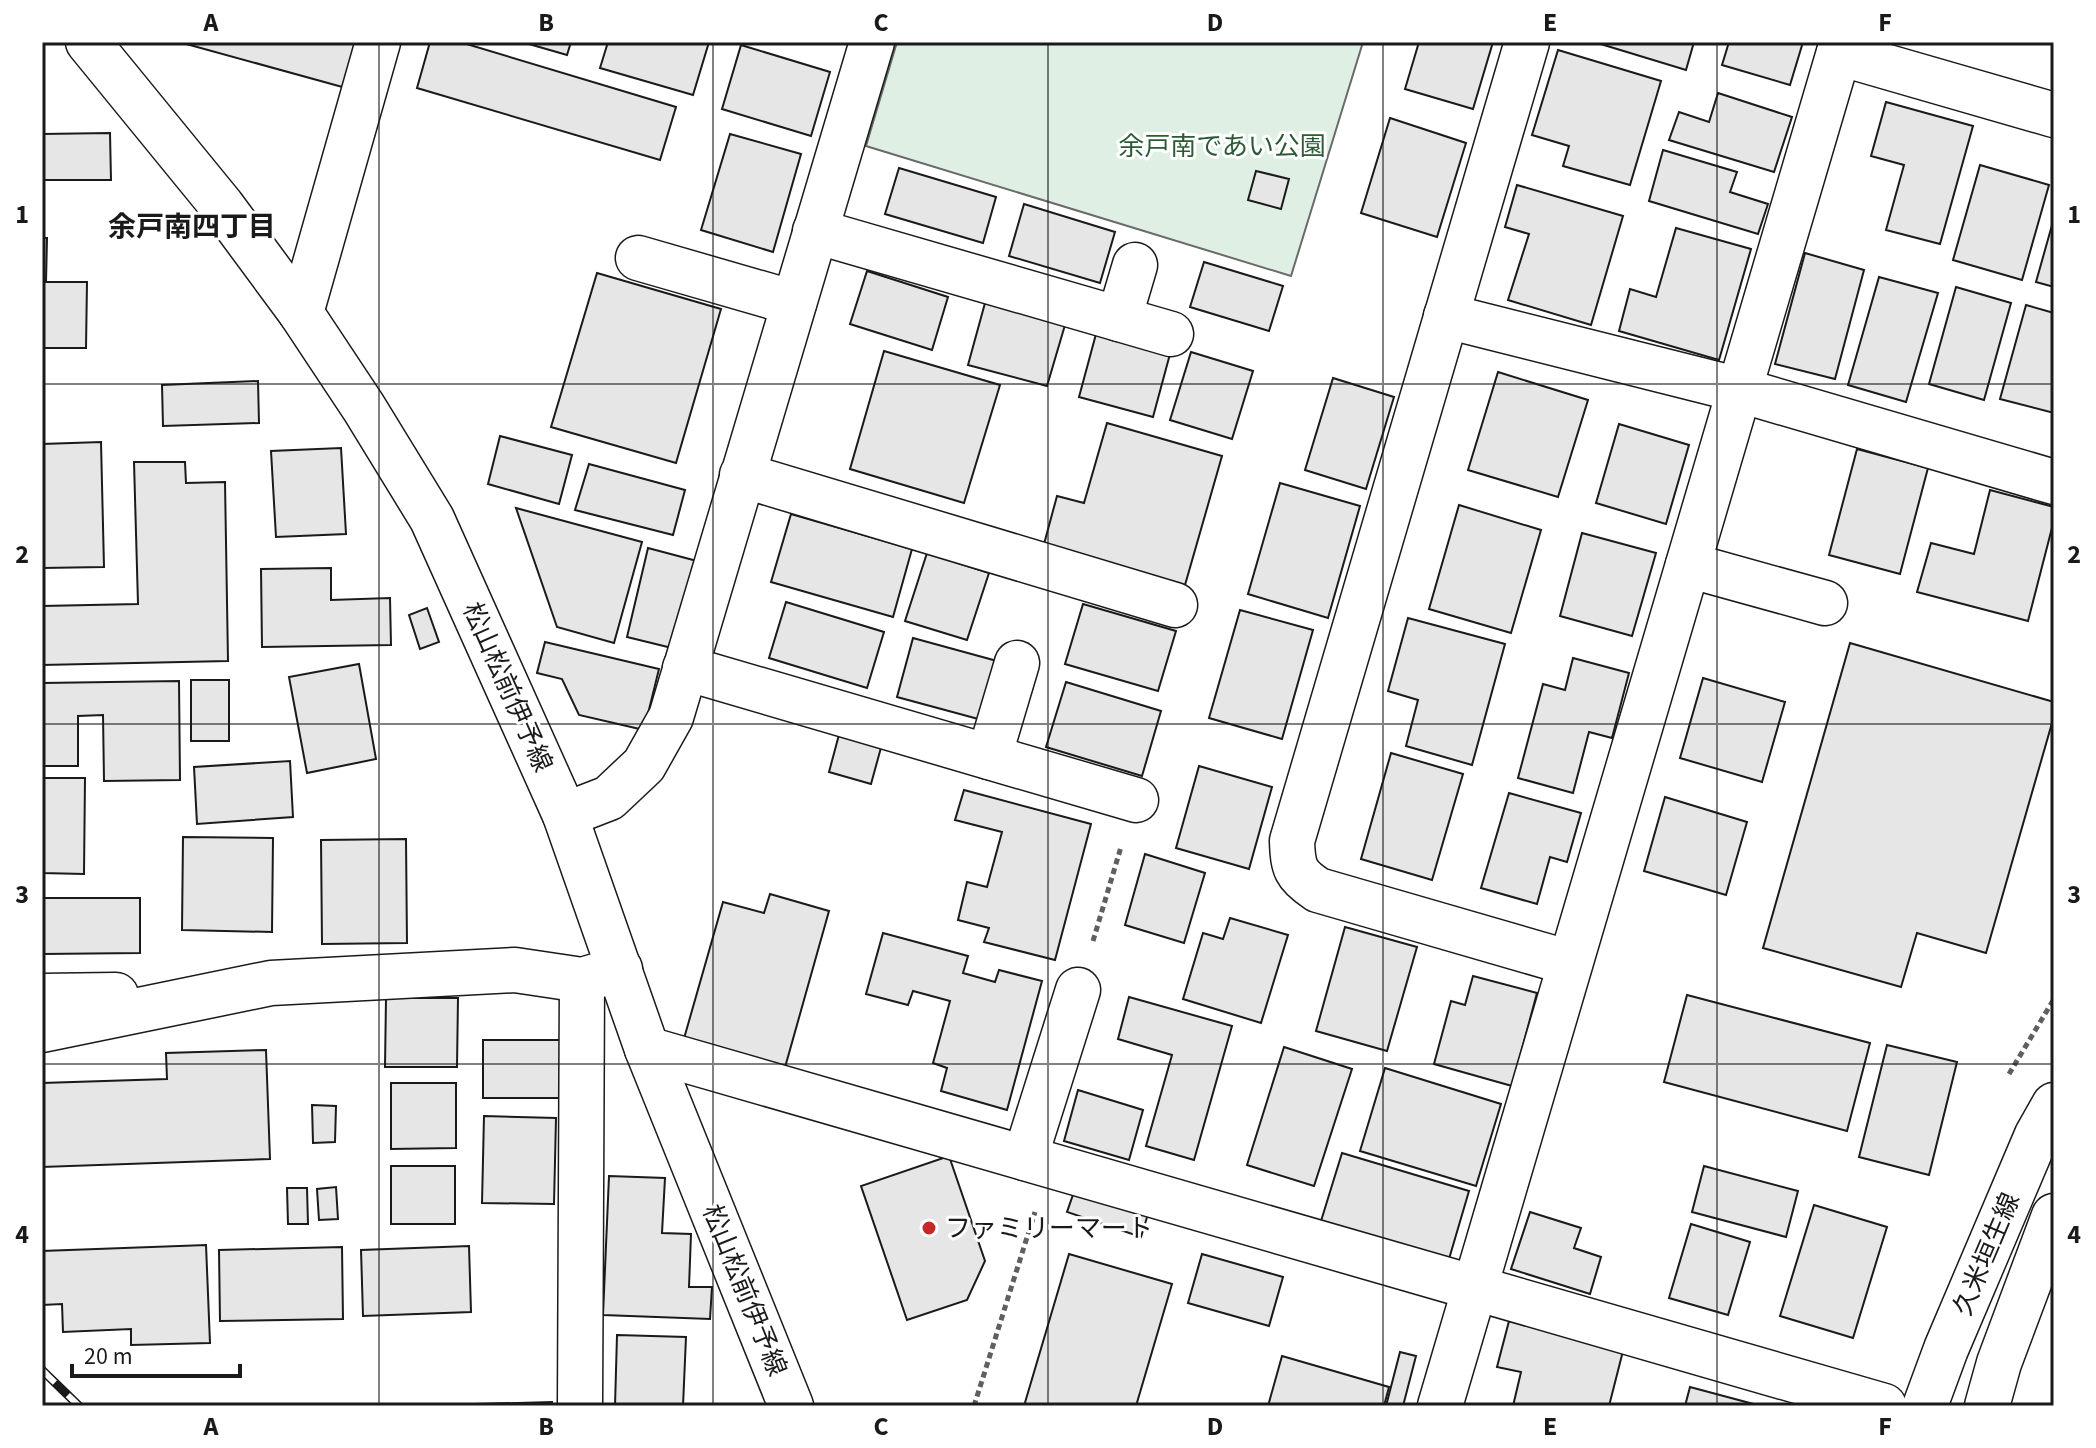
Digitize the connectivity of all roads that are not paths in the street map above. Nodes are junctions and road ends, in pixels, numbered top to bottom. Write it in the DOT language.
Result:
graph roads {
  1 [pos="88,42"];
  2 [pos="378,42"];
  3 [pos="1527,42"];
  4 [pos="865,44"];
  5 [pos="1840,48"];
  6 [pos="2054,115"];
  7 [pos="815,231"];
  8 [pos="638,258"];
  9 [pos="1135,265"];
  10 [pos="794,303"];
  11 [pos="301,313"];
  12 [pos="1446,316"];
  13 [pos="1119,319"];
  14 [pos="1171,334"];
  15 [pos="1740,390"];
  16 [pos="742,475"];
  17 [pos="2054,482"];
  18 [pos="1688,565"];
  19 [pos="1825,603"];
  20 [pos="1175,605"];
  21 [pos="1017,663"];
  22 [pos="685,668"];
  23 [pos="989,757"];
  24 [pos="1136,800"];
  25 [pos="565,815"];
  26 [pos="1570,963"];
  27 [pos="601,975"];
  28 [pos="1078,990"];
  29 [pos="218,993"];
  30 [pos="42,996"];
  31 [pos="42,1030"];
  32 [pos="647,1049"];
  33 [pos="2054,1105"];
  34 [pos="1038,1162"];
  35 [pos="2054,1216"];
  36 [pos="1475,1288"];
  37 [pos="580,1406"];
  38 [pos="791,1406"];
  39 [pos="1440,1406"];
  40 [pos="1884,1406"];
  41 [pos="1925,1406"];
  42 [pos="1987,1406"];
  1 -- 11 [label="street, 松山松前伊予線"];
  2 -- 11 [label="street"];
  3 -- 12 [label="street"];
  4 -- 7 [label="street"];
  5 -- 6 [label="street"];
  5 -- 15 [label="street"];
  7 -- 10 [label="street"];
  7 -- 13 [label="street"];
  8 -- 10 [label="street"];
  9 -- 13 [label="street"];
  10 -- 16 [label="street"];
  11 -- 25 [label="street, 松山松前伊予線"];
  12 -- 15 [label="street"];
  12 -- 26 [label="street"];
  13 -- 14 [label="street"];
  15 -- 17 [label="street"];
  15 -- 18 [label="street"];
  16 -- 20 [label="street"];
  16 -- 22 [label="street"];
  18 -- 19 [label="street"];
  18 -- 26 [label="street"];
  21 -- 23 [label="street"];
  22 -- 23 [label="street"];
  22 -- 25 [label="street"];
  23 -- 24 [label="street"];
  25 -- 27 [label="street, 松山松前伊予線"];
  26 -- 36 [label="street"];
  27 -- 29 [label="street"];
  27 -- 32 [label="street, 松山松前伊予線"];
  27 -- 37 [label="street"];
  28 -- 34 [label="street"];
  29 -- 30 [label="street"];
  29 -- 31 [label="street"];
  32 -- 34 [label="street"];
  32 -- 38 [label="street, 松山松前伊予線"];
  33 -- 41 [label="street, 久米垣生線"];
  34 -- 36 [label="street"];
  35 -- 42 [label="street, 久米垣生線"];
  36 -- 39 [label="street"];
  36 -- 40 [label="street"];
}
